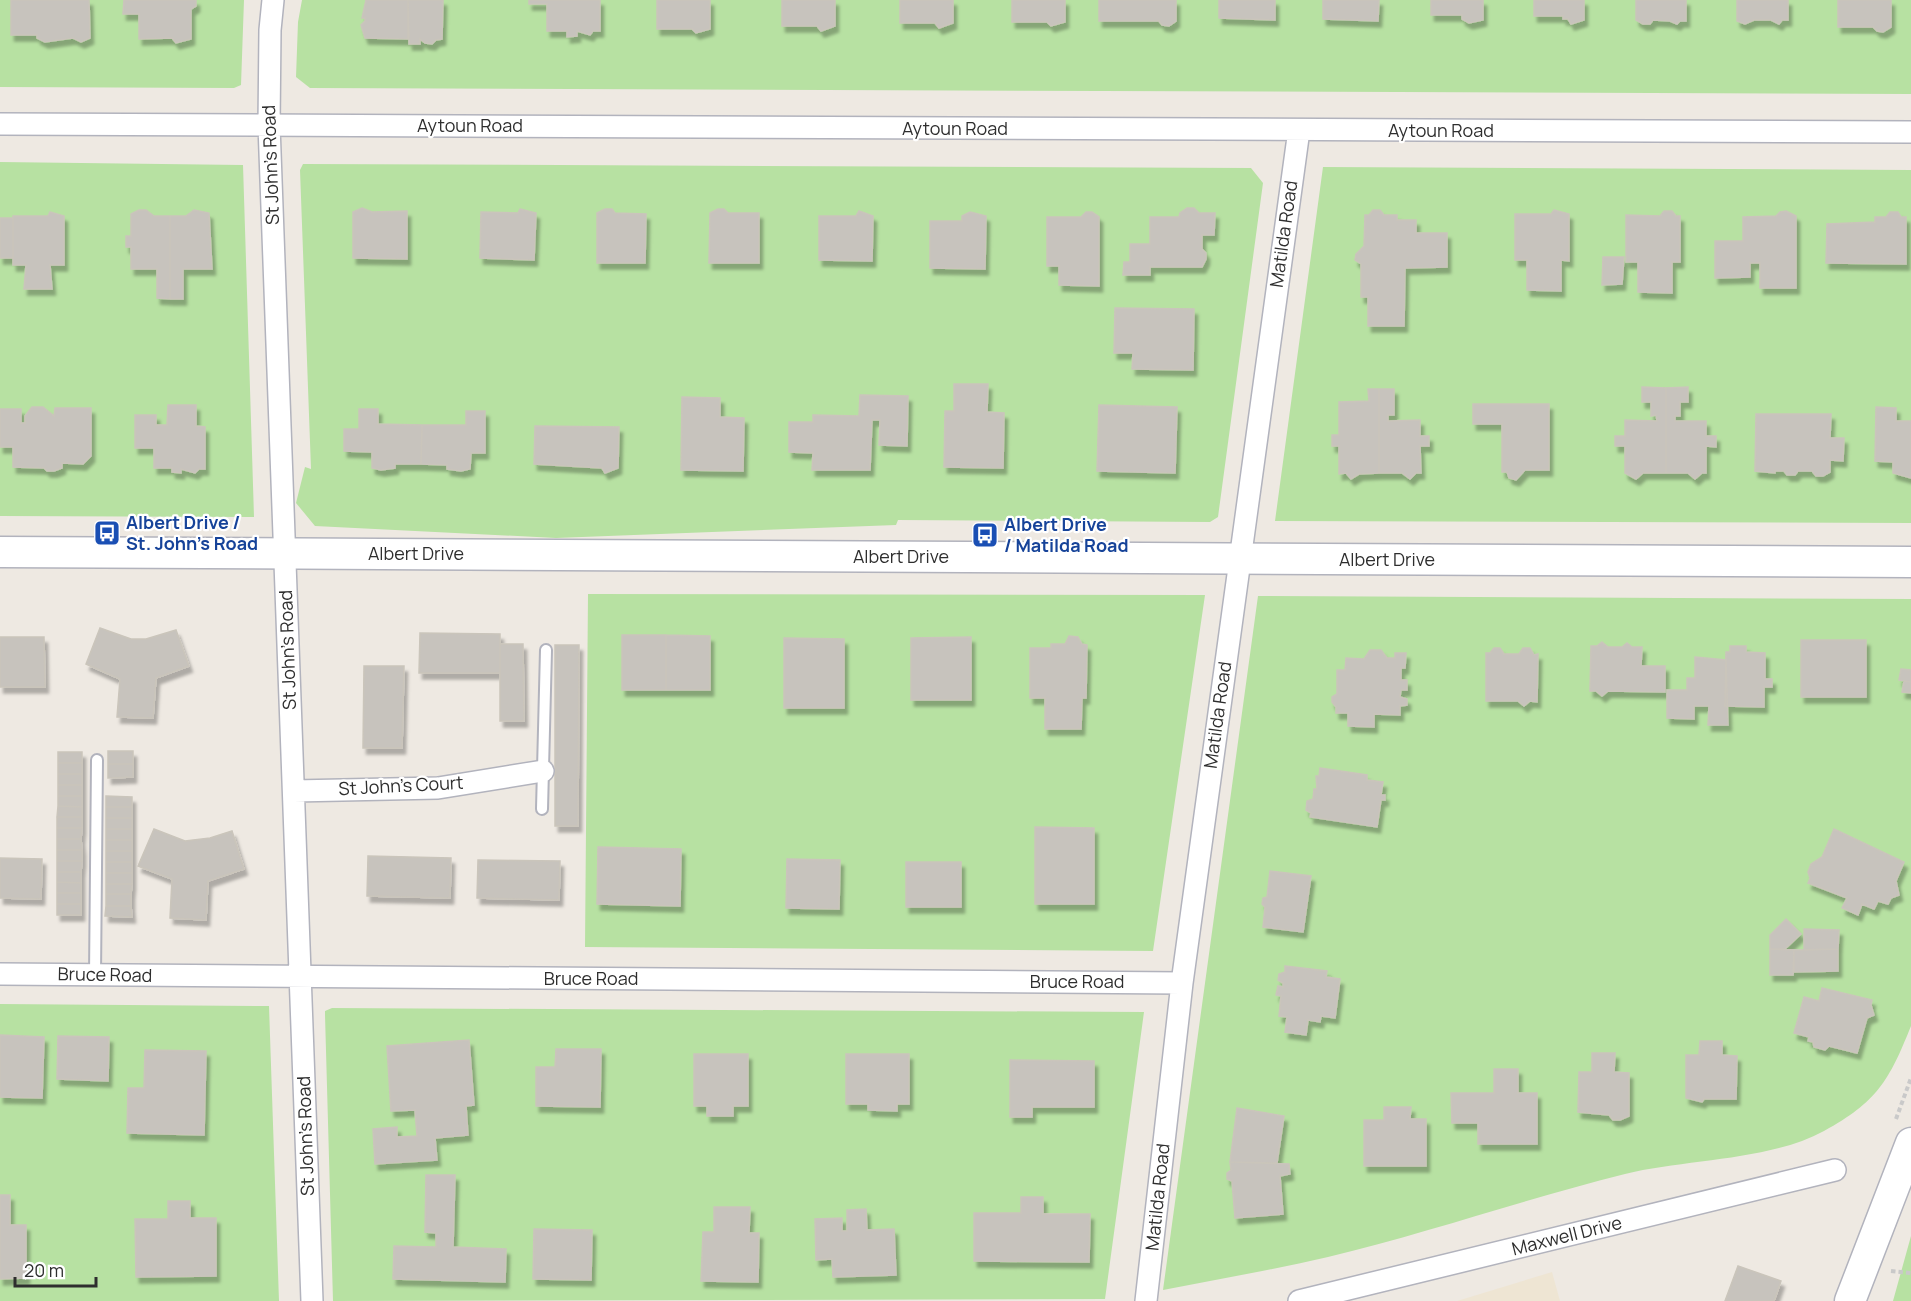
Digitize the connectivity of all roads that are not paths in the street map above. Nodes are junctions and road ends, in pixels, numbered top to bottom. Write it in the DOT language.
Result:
graph roads {
  1 [pos="273,0"];
  2 [pos="0,124"];
  3 [pos="269,125"];
  4 [pos="1299,130"];
  5 [pos="1911,132"];
  6 [pos="0,552"];
  7 [pos="284,553"];
  8 [pos="1240,560"];
  9 [pos="1911,562"];
  10 [pos="546,650"];
  11 [pos="97,760"];
  12 [pos="543,771"];
  13 [pos="294,791"];
  14 [pos="542,808"];
  15 [pos="0,974"];
  16 [pos="95,975"];
  17 [pos="301,977"];
  18 [pos="1182,983"];
  19 [pos="1910,1150"];
  20 [pos="1835,1170"];
  21 [pos="312,1301"];
  22 [pos="1146,1301"];
  23 [pos="1299,1301"];
  24 [pos="1850,1301"];
  1 -- 3 [label="street, St John's Road"];
  2 -- 3 [label="street, Aytoun Road"];
  3 -- 4 [label="street, Aytoun Road"];
  3 -- 7 [label="street, St John's Road"];
  4 -- 5 [label="street, Aytoun Road"];
  4 -- 8 [label="street, Matilda Road"];
  6 -- 7 [label="street, Albert Drive"];
  7 -- 8 [label="street, Albert Drive"];
  7 -- 13 [label="street, St John's Road"];
  8 -- 9 [label="street, Albert Drive"];
  8 -- 18 [label="street, Matilda Road"];
  10 -- 12 [label="lane"];
  11 -- 16 [label="lane"];
  12 -- 13 [label="street, St John's Court"];
  12 -- 14 [label="lane"];
  13 -- 17 [label="street, St John's Road"];
  15 -- 16 [label="street, Bruce Road"];
  16 -- 17 [label="street, Bruce Road"];
  17 -- 18 [label="street, Bruce Road"];
  17 -- 21 [label="street, St John's Road"];
  18 -- 22 [label="street, Matilda Road"];
  19 -- 24 [label="street"];
  20 -- 23 [label="street, Maxwell Drive"];
}
